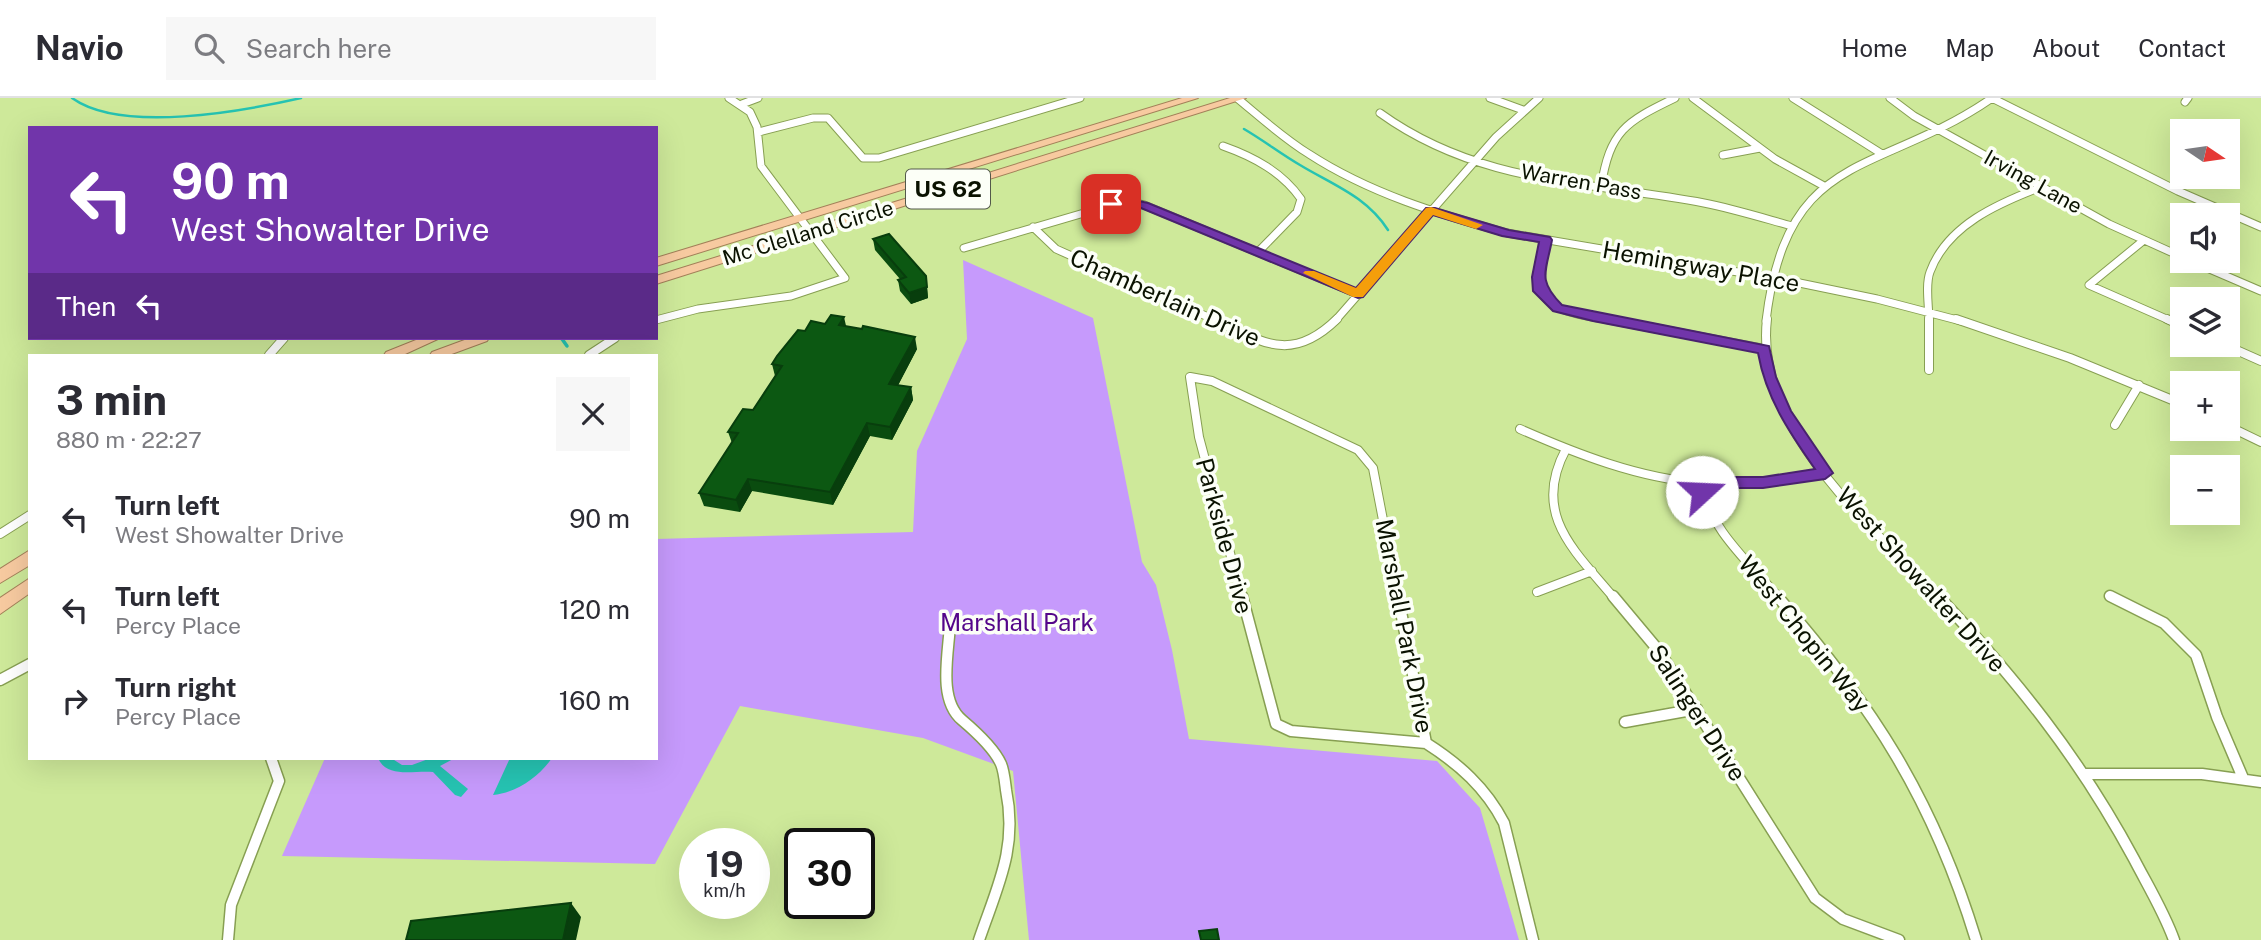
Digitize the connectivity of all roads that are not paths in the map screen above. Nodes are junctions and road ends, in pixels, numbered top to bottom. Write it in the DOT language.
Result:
graph roads {
  1 [pos="729,98"];
  2 [pos="758,98"];
  3 [pos="1080,98"];
  4 [pos="1193,98"];
  5 [pos="1238,98"];
  6 [pos="1490,98"];
  7 [pos="1539,98"];
  8 [pos="1675,98"];
  9 [pos="1693,98"];
  10 [pos="1793,98"];
  11 [pos="1889,98"];
  12 [pos="1992,98"];
  13 [pos="742,104"];
  14 [pos="1523,110"];
  15 [pos="1380,113"];
  16 [pos="1940,130"];
  17 [pos="759,132"];
  18 [pos="1223,146"];
  19 [pos="1760,148"];
  20 [pos="1882,154"];
  21 [pos="1723,155"];
  22 [pos="1475,161"];
  23 [pos="1824,186"];
  24 [pos="1601,187"];
  25 [pos="2041,187"];
  26 [pos="1431,211"];
  27 [pos="800,219"];
  28 [pos="1792,226"];
  29 [pos="1034,227"];
  30 [pos="2261,227"];
  31 [pos="811,232"];
  32 [pos="1546,240"];
  33 [pos="2144,240"];
  34 [pos="964,248"];
  35 [pos="1258,252"];
  36 [pos="2170,252"];
  37 [pos="658,261"];
  38 [pos="2219,273"];
  39 [pos="658,279"];
  40 [pos="1774,279"];
  41 [pos="2261,290"];
  42 [pos="1358,294"];
  43 [pos="1931,313"];
  44 [pos="658,319"];
  45 [pos="2170,321"];
  46 [pos="282,340"];
  47 [pos="428,340"];
  48 [pos="477,340"];
  49 [pos="612,340"];
  50 [pos="1765,349"];
  51 [pos="2240,352"];
  52 [pos="270,354"];
  53 [pos="393,354"];
  54 [pos="440,354"];
  55 [pos="591,354"];
  56 [pos="2261,361"];
  57 [pos="1929,370"];
  58 [pos="2139,385"];
  59 [pos="2170,399"];
  60 [pos="2115,425"];
  61 [pos="1520,429"];
  62 [pos="2240,432"];
  63 [pos="2261,442"];
  64 [pos="1566,449"];
  65 [pos="1358,450"];
  66 [pos="1825,473"];
  67 [pos="1700,483"];
  68 [pos="28,516"];
  69 [pos="0,534"];
  70 [pos="28,557"];
  71 [pos="1592,571"];
  72 [pos="0,577"];
  73 [pos="28,588"];
  74 [pos="1537,593"];
  75 [pos="2110,596"];
  76 [pos="0,607"];
  77 [pos="950,623"];
  78 [pos="28,665"];
  79 [pos="0,680"];
  80 [pos="1698,709"];
  81 [pos="1625,722"];
  82 [pos="1426,743"];
  83 [pos="272,760"];
  84 [pos="2083,774"];
  85 [pos="2243,778"];
  86 [pos="2261,782"];
  87 [pos="228,940"];
  88 [pos="979,940"];
  89 [pos="1533,940"];
  90 [pos="1899,940"];
  91 [pos="1976,940"];
  92 [pos="2174,940"];
  1 -- 13 [label="street"];
  2 -- 13 [label="street"];
  3 -- 17 [label="street"];
  4 -- 27 [label="highway, Mc Clelland Circle / US 62"];
  5 -- 26 [label="street, Hemingway Place"];
  5 -- 31 [label="highway, Mc Clelland Circle / US 62"];
  6 -- 14 [label="street"];
  7 -- 14 [label="street"];
  8 -- 24 [label="street"];
  9 -- 19 [label="street"];
  10 -- 20 [label="street"];
  11 -- 16 [label="street, Irving Lane"];
  12 -- 16 [label="street, West Showalter Drive"];
  12 -- 30 [label="street"];
  13 -- 17 [label="street"];
  14 -- 22 [label="street"];
  15 -- 22 [label="street, Warren Pass"];
  16 -- 20 [label="street, West Showalter Drive"];
  16 -- 25 [label="street, Irving Lane"];
  17 -- 27 [label="street"];
  18 -- 35 [label="street"];
  19 -- 21 [label="street"];
  19 -- 23 [label="street"];
  20 -- 23 [label="street, West Showalter Drive"];
  22 -- 24 [label="street, Warren Pass"];
  22 -- 26 [label="street"];
  23 -- 28 [label="street, West Showalter Drive"];
  24 -- 28 [label="street, Warren Pass"];
  25 -- 33 [label="street, Irving Lane"];
  25 -- 43 [label="street"];
  26 -- 32 [label="street, Hemingway Place"];
  26 -- 42 [label="street"];
  27 -- 31 [label="street"];
  27 -- 37 [label="highway, Mc Clelland Circle / US 62"];
  28 -- 40 [label="street, West Showalter Drive"];
  29 -- 34 [label="street"];
  29 -- 35 [label="street"];
  29 -- 42 [label="street, Chamberlain Drive"];
  31 -- 39 [label="highway, Mc Clelland Circle / US 62"];
  31 -- 44 [label="street"];
  32 -- 40 [label="street, Hemingway Place"];
  32 -- 50 [label="street"];
  33 -- 36 [label="street, Irving Lane"];
  33 -- 45 [label="street"];
  35 -- 42 [label="street"];
  38 -- 41 [label="street"];
  40 -- 43 [label="street, Hemingway Place"];
  40 -- 50 [label="street, West Showalter Drive"];
  43 -- 57 [label="street"];
  43 -- 58 [label="street, Hemingway Place"];
  46 -- 52 [label="street"];
  47 -- 53 [label="highway"];
  48 -- 54 [label="highway"];
  49 -- 55 [label="street"];
  50 -- 66 [label="street, West Showalter Drive"];
  51 -- 56 [label="street"];
  58 -- 59 [label="street, Hemingway Place"];
  58 -- 60 [label="street"];
  61 -- 64 [label="street"];
  62 -- 63 [label="street"];
  64 -- 67 [label="street"];
  64 -- 71 [label="street, Salinger Drive"];
  65 -- 82 [label="street, Marshall Park Drive"];
  65 -- 82 [label="street, Parkside Drive"];
  66 -- 67 [label="street"];
  66 -- 84 [label="street, West Showalter Drive"];
  67 -- 91 [label="street, West Chopin Way"];
  68 -- 69 [label="street"];
  70 -- 72 [label="highway"];
  71 -- 74 [label="street"];
  71 -- 80 [label="street, Salinger Drive"];
  72 -- 73 [label="highway"];
  73 -- 76 [label="highway"];
  75 -- 85 [label="street"];
  77 -- 88 [label="street"];
  78 -- 79 [label="street"];
  80 -- 81 [label="street"];
  80 -- 90 [label="street, Salinger Drive"];
  82 -- 89 [label="street, Marshall Park Drive"];
  83 -- 87 [label="street"];
  84 -- 85 [label="street"];
  84 -- 92 [label="street, West Showalter Drive"];
  85 -- 86 [label="street"];
}
